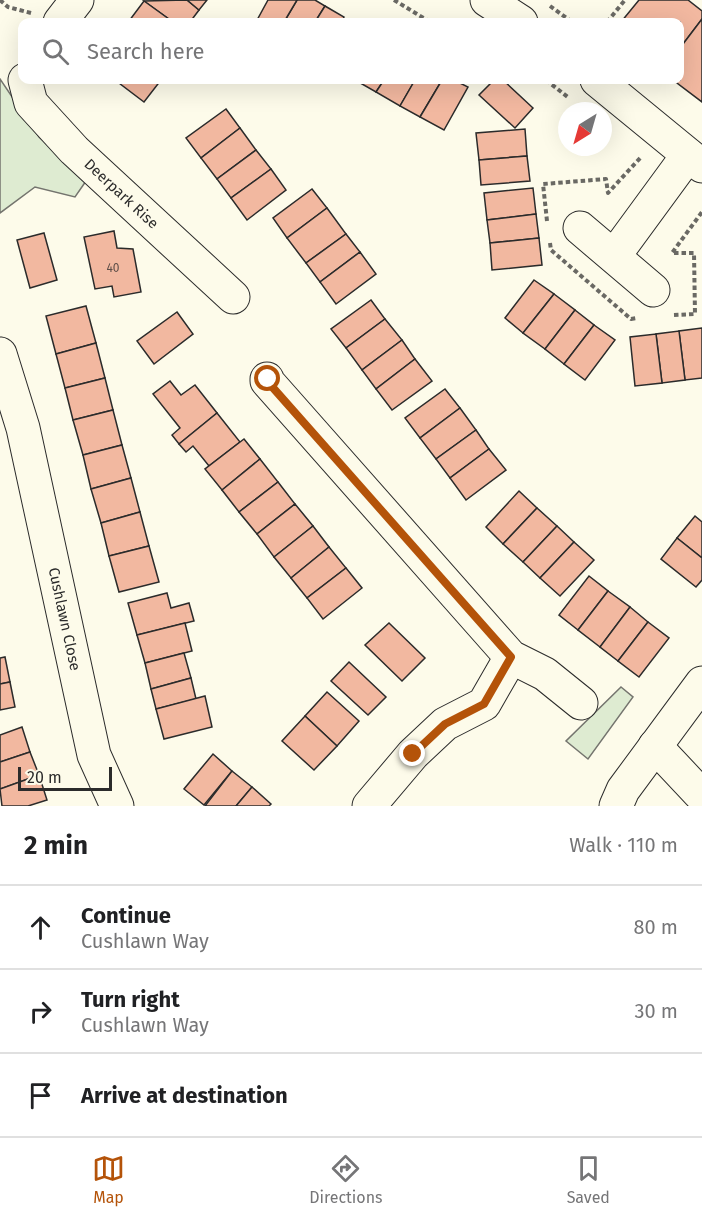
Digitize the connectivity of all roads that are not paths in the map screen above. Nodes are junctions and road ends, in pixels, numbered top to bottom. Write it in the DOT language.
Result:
graph roads {
  1 [pos="77,0"];
  2 [pos="487,0"];
  3 [pos="47,18"];
  4 [pos="515,18"];
  5 [pos="26,84"];
  6 [pos="602,84"];
  7 [pos="695,160"];
  8 [pos="580,228"];
  9 [pos="614,256"];
  10 [pos="653,290"];
  11 [pos="233,297"];
  12 [pos="0,354"];
  13 [pos="267,379"];
  14 [pos="11,427"];
  15 [pos="511,657"];
  16 [pos="702,683"];
  17 [pos="581,703"];
  18 [pos="655,746"];
  19 [pos="702,796"];
  20 [pos="117,806"];
  21 [pos="369,806"];
  22 [pos="616,806"];
  1 -- 3 [label="street"];
  2 -- 4 [label="street"];
  5 -- 11 [label="street, Deerpark Rise"];
  6 -- 7 [label="street"];
  7 -- 9 [label="street"];
  8 -- 9 [label="street"];
  9 -- 10 [label="street"];
  12 -- 14 [label="street, Cushlawn Close"];
  13 -- 15 [label="street"];
  14 -- 20 [label="street, Cushlawn Close"];
  15 -- 17 [label="street"];
  15 -- 21 [label="street"];
  16 -- 18 [label="street"];
  18 -- 19 [label="street"];
  18 -- 22 [label="street"];
}
